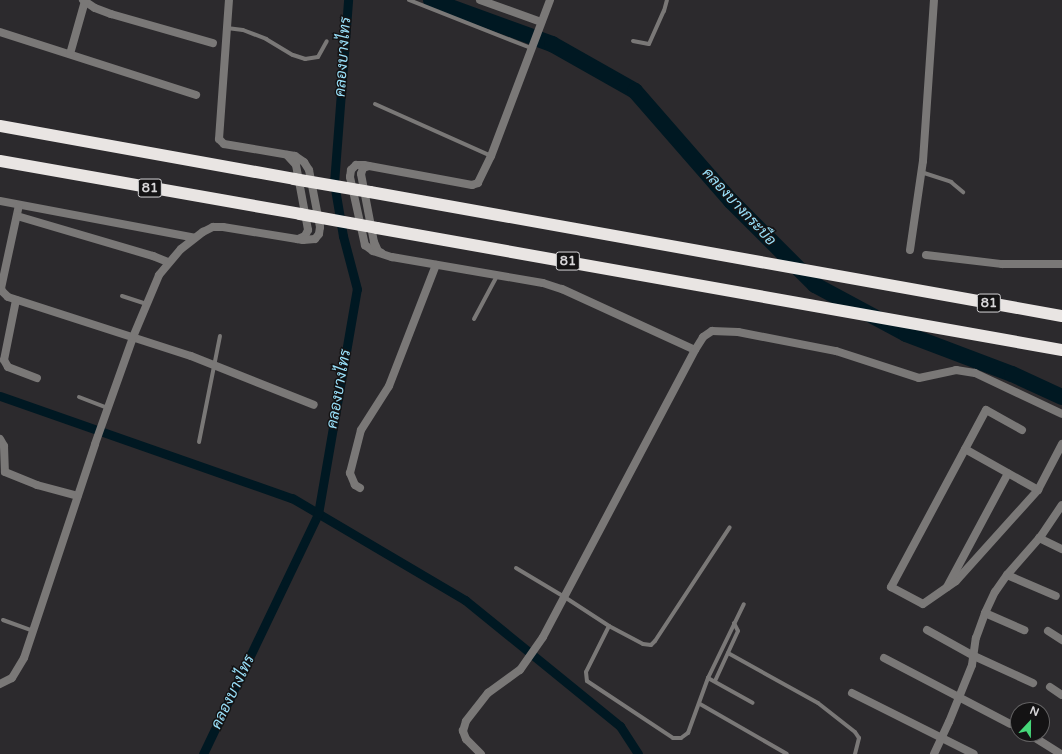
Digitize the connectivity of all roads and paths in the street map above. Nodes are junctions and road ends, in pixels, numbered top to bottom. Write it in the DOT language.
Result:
graph roads {
  1 [pos="228,0"];
  2 [pos="409,0"];
  3 [pos="480,0"];
  4 [pos="550,0"];
  5 [pos="667,0"];
  6 [pos="934,0"];
  7 [pos="84,1"];
  8 [pos="540,25"];
  9 [pos="227,28"];
  10 [pos="0,32"];
  11 [pos="327,41"];
  12 [pos="633,41"];
  13 [pos="213,43"];
  14 [pos="532,45"];
  15 [pos="70,54"];
  16 [pos="196,95"];
  17 [pos="375,104"];
  18 [pos="0,126"];
  19 [pos="286,155"];
  20 [pos="491,156"];
  21 [pos="0,162"];
  22 [pos="920,172"];
  23 [pos="963,192"];
  24 [pos="0,201"];
  25 [pos="19,205"];
  26 [pos="16,216"];
  27 [pos="195,238"];
  28 [pos="295,240"];
  29 [pos="910,250"];
  30 [pos="926,255"];
  31 [pos="168,262"];
  32 [pos="1062,264"];
  33 [pos="436,265"];
  34 [pos="497,276"];
  35 [pos="2,294"];
  36 [pos="122,296"];
  37 [pos="16,300"];
  38 [pos="146,304"];
  39 [pos="1059,315"];
  40 [pos="474,319"];
  41 [pos="220,336"];
  42 [pos="133,337"];
  43 [pos="694,350"];
  44 [pos="1062,350"];
  45 [pos="213,365"];
  46 [pos="37,378"];
  47 [pos="79,397"];
  48 [pos="314,405"];
  49 [pos="108,408"];
  50 [pos="1062,414"];
  51 [pos="1022,430"];
  52 [pos="0,438"];
  53 [pos="199,442"];
  54 [pos="1062,444"];
  55 [pos="965,449"];
  56 [pos="1008,473"];
  57 [pos="360,488"];
  58 [pos="1038,490"];
  59 [pos="78,496"];
  60 [pos="1062,505"];
  61 [pos="730,527"];
  62 [pos="1039,538"];
  63 [pos="1062,549"];
  64 [pos="516,568"];
  65 [pos="1007,575"];
  66 [pos="944,590"];
  67 [pos="563,596"];
  68 [pos="1056,596"];
  69 [pos="744,604"];
  70 [pos="985,613"];
  71 [pos="3,620"];
  72 [pos="734,623"];
  73 [pos="610,626"];
  74 [pos="927,630"];
  75 [pos="1024,630"];
  76 [pos="33,631"];
  77 [pos="1048,631"];
  78 [pos="1062,640"];
  79 [pos="728,653"];
  80 [pos="974,656"];
  81 [pos="884,658"];
  82 [pos="708,678"];
  83 [pos="715,682"];
  84 [pos="1033,683"];
  85 [pos="0,684"];
  86 [pos="1050,687"];
  87 [pos="852,693"];
  88 [pos="1062,695"];
  89 [pos="959,698"];
  90 [pos="753,702"];
  91 [pos="700,704"];
  92 [pos="1010,724"];
  93 [pos="941,738"];
  94 [pos="1042,742"];
  95 [pos="481,754"];
  96 [pos="787,754"];
  97 [pos="855,754"];
  98 [pos="934,754"];
  99 [pos="974,754"];
  100 [pos="1061,754"];
  1 -- 9 [label="street"];
  2 -- 14 [label="lane"];
  3 -- 8 [label="street"];
  4 -- 8 [label="street"];
  5 -- 12 [label="lane"];
  6 -- 22 [label="street"];
  7 -- 13 [label="street"];
  7 -- 15 [label="street"];
  8 -- 14 [label="street"];
  9 -- 11 [label="lane"];
  9 -- 19 [label="street"];
  10 -- 15 [label="street"];
  14 -- 20 [label="street"];
  15 -- 16 [label="street"];
  17 -- 20 [label="lane"];
  18 -- 39 [label="highway, 81, bridge"];
  19 -- 28 [label="street"];
  19 -- 28 [label="street"];
  20 -- 33 [label="street"];
  21 -- 44 [label="highway, 81, bridge"];
  22 -- 23 [label="lane"];
  22 -- 29 [label="street"];
  24 -- 25 [label="street"];
  25 -- 26 [label="street"];
  25 -- 27 [label="street"];
  26 -- 31 [label="street"];
  26 -- 35 [label="street"];
  27 -- 28 [label="street"];
  27 -- 31 [label="street"];
  30 -- 32 [label="street"];
  31 -- 38 [label="street"];
  33 -- 34 [label="street"];
  33 -- 57 [label="street"];
  34 -- 40 [label="lane"];
  34 -- 43 [label="street"];
  35 -- 37 [label="street"];
  36 -- 38 [label="lane"];
  37 -- 42 [label="street"];
  37 -- 46 [label="street"];
  38 -- 42 [label="street"];
  41 -- 45 [label="lane"];
  42 -- 45 [label="street"];
  42 -- 49 [label="street"];
  43 -- 50 [label="street"];
  43 -- 67 [label="street"];
  45 -- 48 [label="street"];
  45 -- 53 [label="lane"];
  47 -- 49 [label="lane"];
  49 -- 59 [label="street"];
  51 -- 55 [label="street"];
  52 -- 59 [label="street"];
  54 -- 58 [label="street"];
  55 -- 56 [label="street"];
  55 -- 66 [label="street"];
  56 -- 58 [label="street"];
  56 -- 66 [label="street"];
  58 -- 66 [label="street"];
  59 -- 76 [label="street"];
  60 -- 62 [label="street"];
  61 -- 73 [label="lane"];
  62 -- 63 [label="street"];
  62 -- 65 [label="street"];
  64 -- 67 [label="lane"];
  65 -- 68 [label="street"];
  65 -- 70 [label="street"];
  67 -- 73 [label="lane"];
  67 -- 95 [label="street"];
  69 -- 72 [label="lane"];
  70 -- 75 [label="street"];
  70 -- 80 [label="street"];
  71 -- 76 [label="lane"];
  72 -- 79 [label="lane"];
  72 -- 82 [label="lane"];
  73 -- 91 [label="lane"];
  74 -- 80 [label="street"];
  76 -- 85 [label="street"];
  77 -- 78 [label="street"];
  79 -- 83 [label="lane"];
  79 -- 97 [label="lane"];
  80 -- 84 [label="street"];
  80 -- 89 [label="street"];
  81 -- 89 [label="street"];
  82 -- 83 [label="lane"];
  82 -- 91 [label="lane"];
  83 -- 90 [label="lane"];
  86 -- 88 [label="street"];
  87 -- 93 [label="street"];
  89 -- 92 [label="street"];
  89 -- 93 [label="street"];
  91 -- 96 [label="lane"];
  93 -- 98 [label="street"];
  93 -- 99 [label="street"];
  94 -- 100 [label="street"];
}
